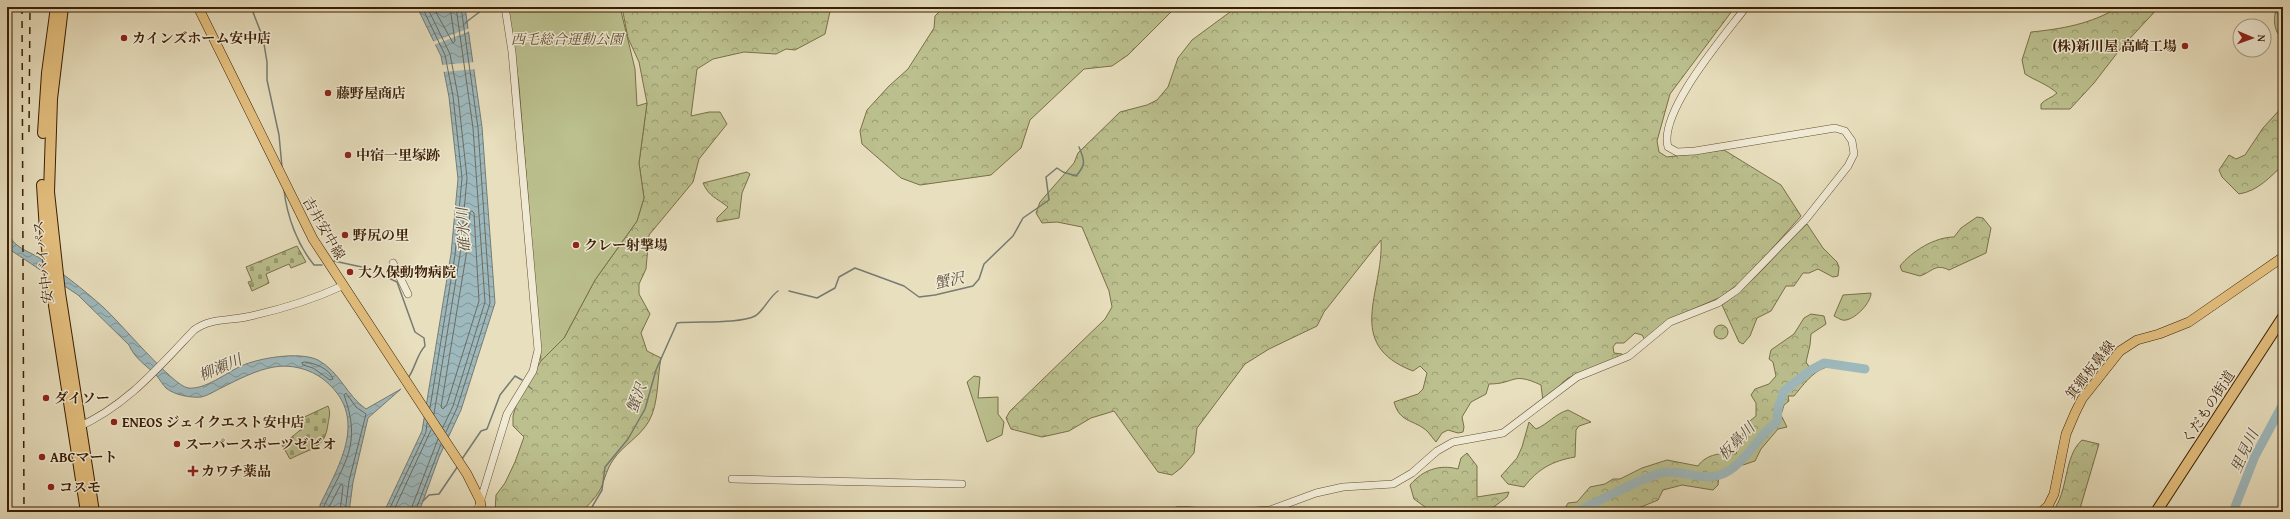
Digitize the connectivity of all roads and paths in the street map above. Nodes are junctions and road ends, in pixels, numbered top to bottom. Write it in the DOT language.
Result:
graph roads {
  1 [pos="50,7"];
  2 [pos="56,7"];
  3 [pos="63,7"];
  4 [pos="69,7"];
  5 [pos="198,7"];
  6 [pos="505,7"];
  7 [pos="1746,7"];
  8 [pos="44,99"];
  9 [pos="50,127"];
  10 [pos="2283,257"];
  11 [pos="393,263"];
  12 [pos="52,264"];
  13 [pos="342,286"];
  14 [pos="408,294"];
  15 [pos="2283,317"];
  16 [pos="77,428"];
  17 [pos="732,479"];
  18 [pos="962,484"];
  19 [pos="480,500"];
  20 [pos="86,512"];
  21 [pos="94,512"];
  22 [pos="477,512"];
  23 [pos="482,512"];
  24 [pos="1170,512"];
  25 [pos="1211,512"];
  26 [pos="1237,512"];
  27 [pos="2041,512"];
  28 [pos="2156,512"];
  1 -- 8 [label="highway"];
  2 -- 8 [label="highway, 安中バイパス"];
  3 -- 9 [label="highway, 安中バイパス"];
  4 -- 9 [label="highway"];
  5 -- 13 [label="main road, 吉井安中線"];
  6 -- 19 [label="street"];
  7 -- 26 [label="street"];
  8 -- 12 [label="highway, 安中バイパス"];
  9 -- 12 [label="highway, 安中バイパス"];
  10 -- 27 [label="main road, 箕郷板鼻線"];
  11 -- 14 [label="street"];
  12 -- 16 [label="highway, 安中バイパス"];
  12 -- 16 [label="highway, 安中バイパス"];
  13 -- 16 [label="street"];
  13 -- 19 [label="main road, 吉井安中線"];
  15 -- 28 [label="highway, くだもの街道"];
  16 -- 20 [label="highway, 安中バイパス"];
  16 -- 21 [label="highway, 安中バイパス"];
  17 -- 18 [label="street"];
  19 -- 22 [label="street"];
  19 -- 23 [label="main road, 吉井安中線"];
  24 -- 25 [label="street"];
}
